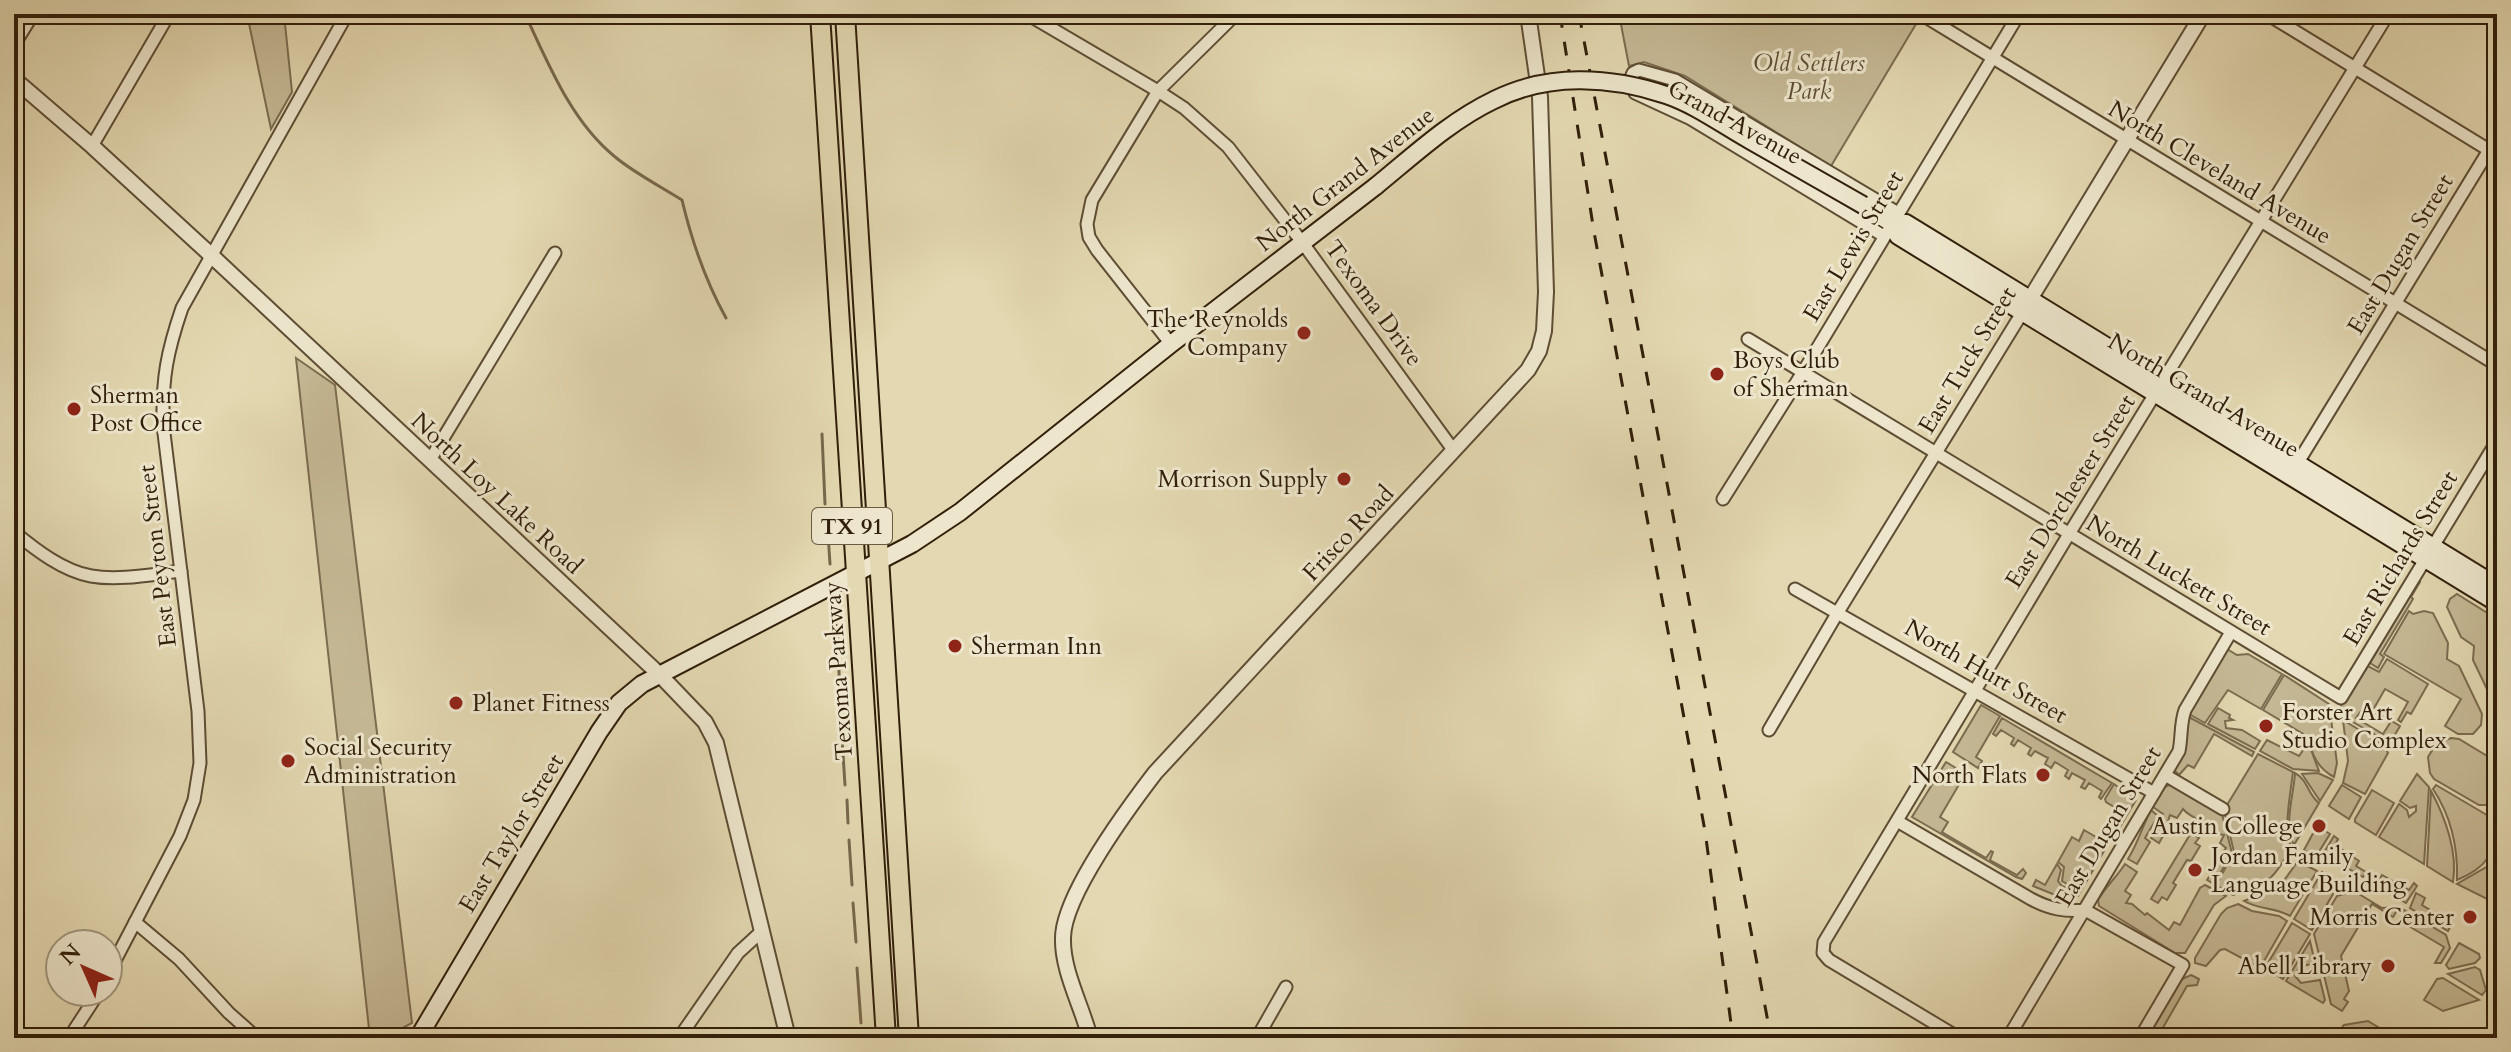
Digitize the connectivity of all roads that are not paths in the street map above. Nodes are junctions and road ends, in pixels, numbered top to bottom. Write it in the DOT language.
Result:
graph roads {
  1 [pos="33,14"];
  2 [pos="169,14"];
  3 [pos="347,14"];
  4 [pos="820,14"];
  5 [pos="845,14"];
  6 [pos="1027,14"];
  7 [pos="1236,14"];
  8 [pos="1528,14"];
  9 [pos="1921,14"];
  10 [pos="2019,14"];
  11 [pos="2203,14"];
  12 [pos="2267,14"];
  13 [pos="2388,14"];
  14 [pos="14,45"];
  15 [pos="1993,57"];
  16 [pos="2355,68"];
  17 [pos="14,79"];
  18 [pos="1158,91"];
  19 [pos="2497,137"];
  20 [pos="2126,140"];
  21 [pos="92,146"];
  22 [pos="2493,153"];
  23 [pos="2261,222"];
  24 [pos="1891,224"];
  25 [pos="1302,242"];
  26 [pos="555,253"];
  27 [pos="213,257"];
  28 [pos="2395,304"];
  29 [pos="2026,307"];
  30 [pos="1748,339"];
  31 [pos="1171,344"];
  32 [pos="2497,365"];
  33 [pos="1803,372"];
  34 [pos="2159,388"];
  35 [pos="2497,441"];
  36 [pos="1454,451"];
  37 [pos="1936,453"];
  38 [pos="430,460"];
  39 [pos="2293,470"];
  40 [pos="1723,499"];
  41 [pos="14,532"];
  42 [pos="2069,534"];
  43 [pos="2428,553"];
  44 [pos="879,562"];
  45 [pos="181,571"];
  46 [pos="855,572"];
  47 [pos="2497,586"];
  48 [pos="1795,589"];
  49 [pos="2497,603"];
  50 [pos="1838,612"];
  51 [pos="2231,632"];
  52 [pos="660,675"];
  53 [pos="1975,690"];
  54 [pos="2341,698"];
  55 [pos="1769,730"];
  56 [pos="2165,775"];
  57 [pos="2154,793"];
  58 [pos="2223,809"];
  59 [pos="1897,821"];
  60 [pos="2085,910"];
  61 [pos="135,922"];
  62 [pos="762,931"];
  63 [pos="124,943"];
  64 [pos="1286,987"];
  65 [pos="89,1008"];
  66 [pos="69,1038"];
  67 [pos="257,1038"];
  68 [pos="418,1038"];
  69 [pos="679,1038"];
  70 [pos="788,1038"];
  71 [pos="886,1038"];
  72 [pos="909,1038"];
  73 [pos="1090,1038"];
  74 [pos="1257,1038"];
  75 [pos="1958,1038"];
  76 [pos="2008,1038"];
  77 [pos="2140,1038"];
  1 -- 14 [label="street"];
  2 -- 21 [label="street"];
  3 -- 27 [label="street, East Peyton Street"];
  4 -- 46 [label="main road, Texoma Parkway / TX 91"];
  5 -- 44 [label="main road, Texoma Parkway / TX 91"];
  6 -- 18 [label="street, Texoma Drive"];
  7 -- 18 [label="street"];
  8 -- 36 [label="street, Frisco Road"];
  9 -- 15 [label="street, North Cleveland Avenue"];
  10 -- 15 [label="street, East Lewis Street"];
  11 -- 20 [label="street, East Tuck Street"];
  12 -- 16 [label="street"];
  13 -- 16 [label="street, East Dorchester Street"];
  15 -- 20 [label="street, North Cleveland Avenue"];
  15 -- 24 [label="street, East Lewis Street"];
  16 -- 22 [label="street"];
  16 -- 23 [label="street, East Dorchester Street"];
  17 -- 21 [label="street, North Loy Lake Road"];
  18 -- 25 [label="street, Texoma Drive"];
  18 -- 31 [label="street"];
  19 -- 22 [label="street, East Dugan Street"];
  20 -- 23 [label="street, North Cleveland Avenue"];
  20 -- 29 [label="street, East Tuck Street"];
  21 -- 27 [label="street, North Loy Lake Road"];
  22 -- 28 [label="street, East Dugan Street"];
  23 -- 28 [label="street, North Cleveland Avenue"];
  23 -- 34 [label="street, East Dorchester Street"];
  24 -- 24 [label="street, Grand Avenue"];
  24 -- 25 [label="main road, North Grand Avenue, bridge"];
  24 -- 29 [label="main road, North Grand Avenue"];
  24 -- 33 [label="street, East Lewis Street"];
  25 -- 31 [label="main road, North Grand Avenue"];
  25 -- 36 [label="street, Texoma Drive"];
  26 -- 38 [label="street"];
  27 -- 38 [label="street, North Loy Lake Road"];
  27 -- 45 [label="street, East Peyton Street"];
  28 -- 32 [label="street, North Cleveland Avenue"];
  28 -- 39 [label="street, East Dugan Street"];
  29 -- 34 [label="main road, North Grand Avenue"];
  29 -- 37 [label="street, East Tuck Street"];
  30 -- 33 [label="street, North Luckett Street"];
  31 -- 44 [label="main road, North Grand Avenue"];
  33 -- 37 [label="street, North Luckett Street"];
  33 -- 40 [label="street, East Lewis Street"];
  34 -- 39 [label="main road, North Grand Avenue"];
  34 -- 42 [label="street, East Dorchester Street"];
  35 -- 43 [label="street, East Richards Street"];
  36 -- 73 [label="street, Frisco Road"];
  37 -- 42 [label="street, North Luckett Street"];
  37 -- 50 [label="street, East Tuck Street"];
  38 -- 52 [label="street, North Loy Lake Road"];
  39 -- 43 [label="main road, North Grand Avenue"];
  41 -- 45 [label="street"];
  42 -- 51 [label="street, North Luckett Street"];
  42 -- 53 [label="street, East Dorchester Street"];
  43 -- 47 [label="main road, North Grand Avenue"];
  43 -- 49 [label="main road, North Grand Avenue"];
  43 -- 54 [label="street, East Richards Street"];
  44 -- 46 [label="main road, East Taylor Street"];
  44 -- 72 [label="main road, Texoma Parkway / TX 91"];
  45 -- 61 [label="street, East Peyton Street"];
  46 -- 52 [label="main road, East Taylor Street"];
  46 -- 71 [label="main road, Texoma Parkway / TX 91"];
  48 -- 50 [label="street, North Hurt Street"];
  50 -- 53 [label="street, North Hurt Street"];
  50 -- 55 [label="street, East Tuck Street"];
  51 -- 54 [label="street, North Luckett Street"];
  51 -- 56 [label="street, East Dugan Street"];
  52 -- 62 [label="street, North Loy Lake Road"];
  52 -- 68 [label="main road, East Taylor Street"];
  53 -- 57 [label="street, North Hurt Street"];
  53 -- 59 [label="street, East Dorchester Street"];
  56 -- 57 [label="street, East Dugan Street"];
  56 -- 58 [label="street"];
  57 -- 60 [label="street, East Dugan Street"];
  59 -- 60 [label="street"];
  59 -- 75 [label="street, East Dorchester Street"];
  60 -- 76 [label="street, East Dugan Street"];
  60 -- 77 [label="street"];
  61 -- 63 [label="street, East Peyton Street"];
  61 -- 67 [label="street"];
  62 -- 69 [label="street"];
  62 -- 70 [label="street, North Loy Lake Road"];
  64 -- 74 [label="street"];
  65 -- 66 [label="street"];
}
